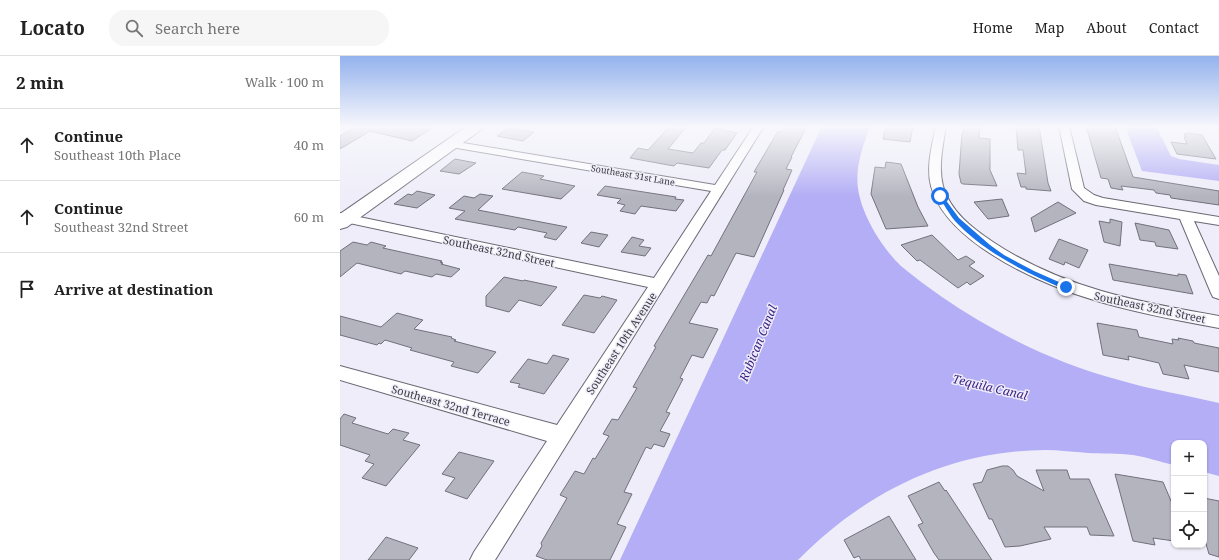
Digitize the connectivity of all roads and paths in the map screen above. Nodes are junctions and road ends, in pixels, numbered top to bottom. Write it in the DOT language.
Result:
graph roads {
  1 [pos="429,150"];
  2 [pos="443,150"];
  3 [pos="484,150"];
  4 [pos="744,150"];
  5 [pos="937,150"];
  6 [pos="1069,150"];
  7 [pos="719,189"];
  8 [pos="1185,216"];
  9 [pos="341,217"];
  10 [pos="1219,221"];
  11 [pos="659,284"];
  12 [pos="1219,293"];
  13 [pos="1219,322"];
  14 [pos="340,373"];
  15 [pos="562,436"];
  16 [pos="482,560"];
  1 -- 9 [label="main road"];
  2 -- 9 [label="main road"];
  3 -- 7 [label="street, Southeast 31st Lane"];
  4 -- 7 [label="street, Southeast 10th Avenue"];
  5 -- 13 [label="street, Southeast 32nd Street"];
  6 -- 8 [label="street"];
  7 -- 11 [label="street, Southeast 10th Avenue"];
  8 -- 10 [label="street"];
  8 -- 12 [label="street"];
  9 -- 11 [label="street, Southeast 32nd Street"];
  11 -- 15 [label="street, Southeast 10th Avenue"];
  14 -- 15 [label="street, Southeast 32nd Terrace"];
  15 -- 16 [label="street, Southeast 10th Avenue"];
}
